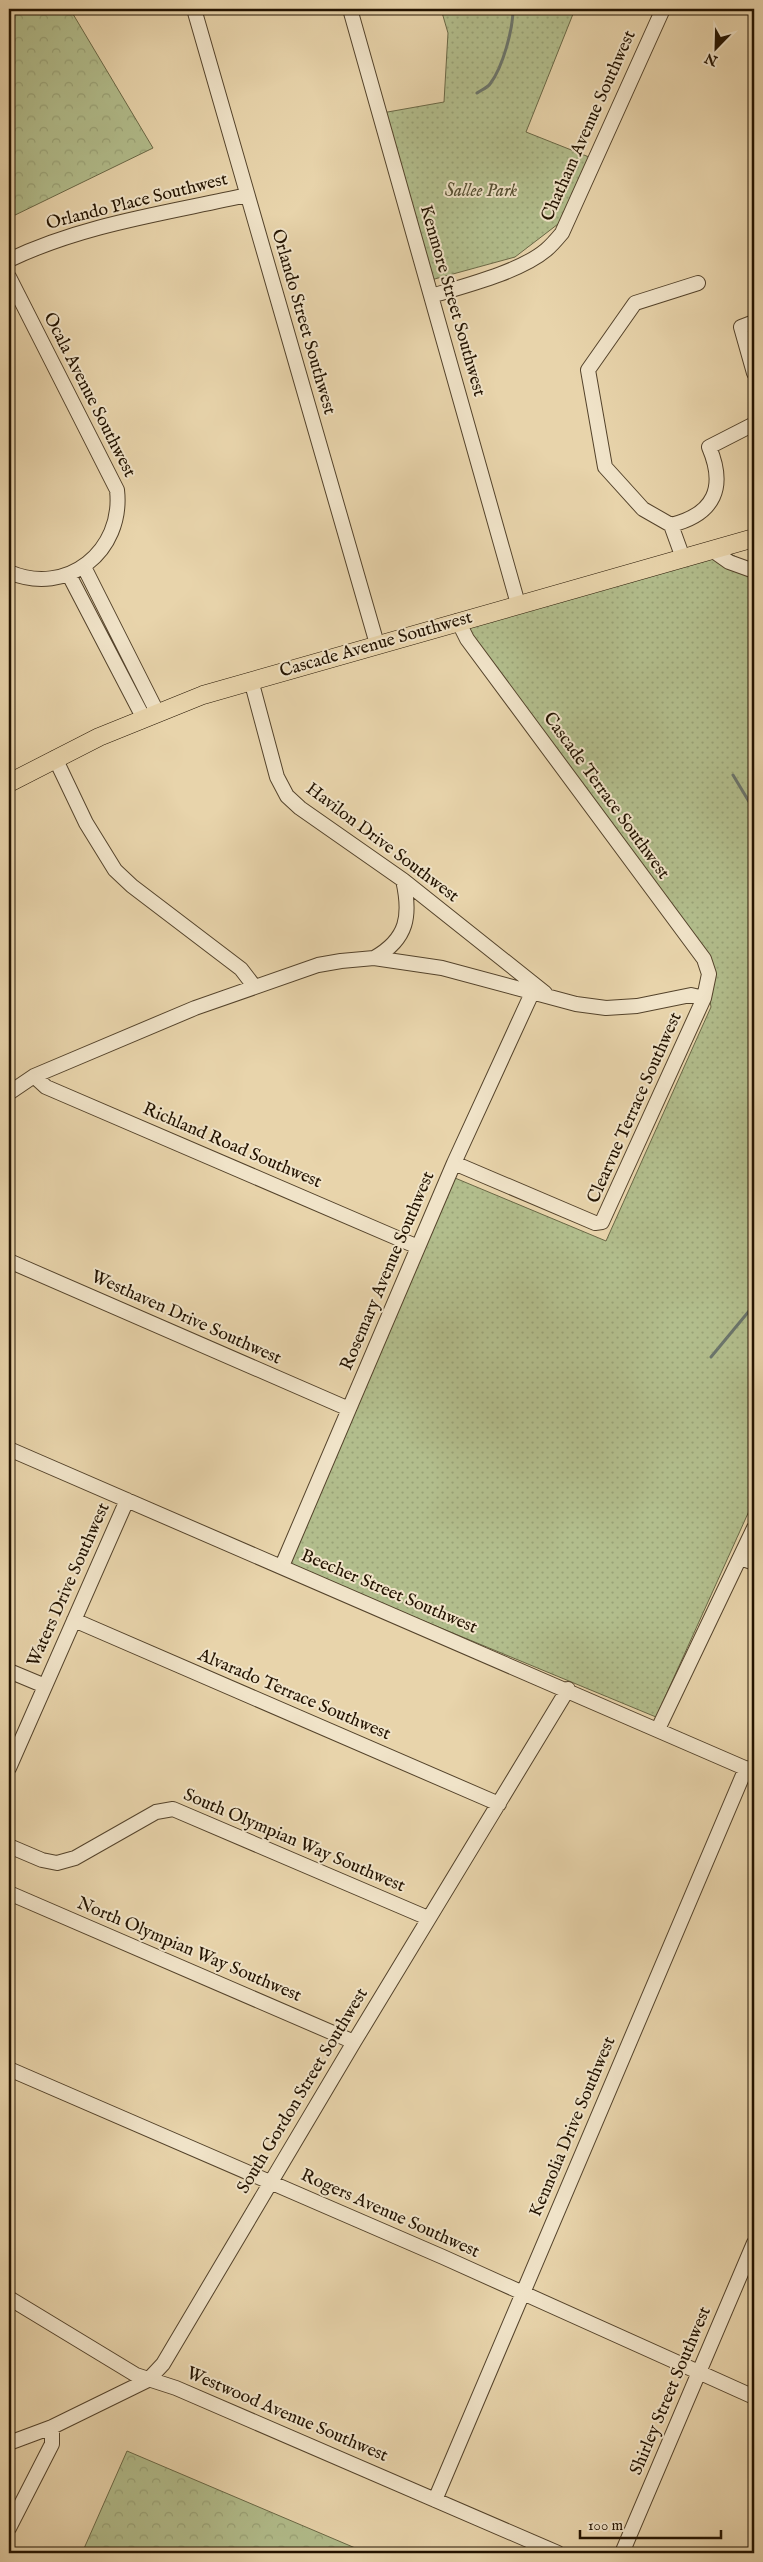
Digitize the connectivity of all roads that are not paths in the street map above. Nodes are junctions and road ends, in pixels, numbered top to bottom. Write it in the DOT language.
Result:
graph roads {
  1 [pos="194,9"];
  2 [pos="350,9"];
  3 [pos="663,9"];
  4 [pos="248,195"];
  5 [pos="9,260"];
  6 [pos="9,277"];
  7 [pos="698,283"];
  8 [pos="431,296"];
  9 [pos="754,322"];
  10 [pos="754,373"];
  11 [pos="754,424"];
  12 [pos="672,525"];
  13 [pos="754,538"];
  14 [pos="712,550"];
  15 [pos="683,558"];
  16 [pos="84,567"];
  17 [pos="754,571"];
  18 [pos="9,572"];
  19 [pos="69,575"];
  20 [pos="518,604"];
  21 [pos="458,621"];
  22 [pos="376,644"];
  23 [pos="251,680"];
  24 [pos="150,714"];
  25 [pos="55,758"];
  26 [pos="9,783"];
  27 [pos="403,880"];
  28 [pos="374,958"];
  29 [pos="254,986"];
  30 [pos="532,992"];
  31 [pos="549,997"];
  32 [pos="704,998"];
  33 [pos="34,1076"];
  34 [pos="9,1093"];
  35 [pos="454,1162"];
  36 [pos="418,1247"];
  37 [pos="9,1261"];
  38 [pos="349,1409"];
  39 [pos="9,1449"];
  40 [pos="127,1500"];
  41 [pos="754,1528"];
  42 [pos="740,1558"];
  43 [pos="754,1563"];
  44 [pos="282,1566"];
  45 [pos="74,1620"];
  46 [pos="9,1671"];
  47 [pos="45,1686"];
  48 [pos="568,1689"];
  49 [pos="658,1729"];
  50 [pos="9,1768"];
  51 [pos="750,1770"];
  52 [pos="499,1804"];
  53 [pos="9,1846"];
  54 [pos="9,1893"];
  55 [pos="428,1918"];
  56 [pos="354,2042"];
  57 [pos="9,2069"];
  58 [pos="270,2182"];
  59 [pos="754,2243"];
  60 [pos="523,2293"];
  61 [pos="9,2298"];
  62 [pos="699,2372"];
  63 [pos="148,2380"];
  64 [pos="754,2397"];
  65 [pos="52,2427"];
  66 [pos="9,2443"];
  67 [pos="435,2500"];
  68 [pos="9,2528"];
  69 [pos="558,2553"];
  70 [pos="622,2553"];
  1 -- 4 [label="street, Orlando Street Southwest"];
  2 -- 8 [label="street, Kenmore Street Southwest"];
  3 -- 8 [label="street, Chatham Avenue Southwest"];
  4 -- 5 [label="street, Orlando Place Southwest"];
  4 -- 22 [label="street, Orlando Street Southwest"];
  6 -- 16 [label="street, Ocala Avenue Southwest"];
  7 -- 12 [label="street"];
  8 -- 20 [label="street, Kenmore Street Southwest"];
  9 -- 10 [label="street"];
  11 -- 12 [label="street"];
  12 -- 15 [label="street"];
  13 -- 14 [label="main road, Cascade Avenue Southwest"];
  14 -- 15 [label="main road, Cascade Avenue Southwest"];
  14 -- 17 [label="street"];
  15 -- 20 [label="main road, Cascade Avenue Southwest"];
  16 -- 19 [label="street, Ocala Avenue Southwest"];
  16 -- 24 [label="street"];
  18 -- 19 [label="street, Ocala Avenue Southwest"];
  19 -- 24 [label="street"];
  20 -- 21 [label="main road, Cascade Avenue Southwest"];
  21 -- 22 [label="main road, Cascade Avenue Southwest"];
  21 -- 32 [label="street, Cascade Terrace Southwest"];
  22 -- 23 [label="main road, Cascade Avenue Southwest"];
  23 -- 24 [label="main road, Cascade Avenue Southwest"];
  23 -- 27 [label="street, Havilon Drive Southwest"];
  24 -- 25 [label="main road, Cascade Avenue Southwest"];
  25 -- 26 [label="main road, Cascade Avenue Southwest"];
  25 -- 29 [label="street"];
  27 -- 28 [label="street"];
  27 -- 31 [label="street, Havilon Drive Southwest"];
  28 -- 29 [label="street"];
  28 -- 30 [label="street"];
  29 -- 33 [label="street"];
  30 -- 31 [label="street"];
  30 -- 35 [label="street, Rosemary Avenue Southwest"];
  31 -- 32 [label="street"];
  32 -- 35 [label="street, Clearvue Terrace Southwest"];
  33 -- 34 [label="street"];
  33 -- 36 [label="street, Richland Road Southwest"];
  35 -- 36 [label="street, Rosemary Avenue Southwest"];
  36 -- 38 [label="street, Rosemary Avenue Southwest"];
  37 -- 38 [label="street, Westhaven Drive Southwest"];
  38 -- 44 [label="street, Rosemary Avenue Southwest"];
  39 -- 40 [label="street, Beecher Street Southwest"];
  40 -- 44 [label="street, Beecher Street Southwest"];
  40 -- 45 [label="street, Waters Drive Southwest"];
  41 -- 42 [label="street"];
  42 -- 43 [label="street"];
  42 -- 49 [label="street"];
  44 -- 48 [label="street, Beecher Street Southwest"];
  45 -- 47 [label="street, Waters Drive Southwest"];
  45 -- 52 [label="street, Alvarado Terrace Southwest"];
  46 -- 47 [label="street"];
  47 -- 50 [label="street, Waters Drive Southwest"];
  48 -- 49 [label="street, Beecher Street Southwest"];
  48 -- 52 [label="street, South Gordon Street Southwest"];
  49 -- 51 [label="street, Beecher Street Southwest"];
  51 -- 60 [label="street, Kennolia Drive Southwest"];
  52 -- 55 [label="street, South Gordon Street Southwest"];
  53 -- 55 [label="street, South Olympian Way Southwest"];
  54 -- 56 [label="street, North Olympian Way Southwest"];
  55 -- 56 [label="street, South Gordon Street Southwest"];
  56 -- 58 [label="street, South Gordon Street Southwest"];
  57 -- 58 [label="street, Rogers Avenue Southwest"];
  58 -- 60 [label="street, Rogers Avenue Southwest"];
  58 -- 63 [label="street, South Gordon Street Southwest"];
  59 -- 62 [label="street, Shirley Street Southwest"];
  60 -- 62 [label="street, Rogers Avenue Southwest"];
  60 -- 67 [label="street, Kennolia Drive Southwest"];
  61 -- 63 [label="street, Westwood Avenue Southwest"];
  62 -- 64 [label="street, Rogers Avenue Southwest"];
  62 -- 70 [label="street, Shirley Street Southwest"];
  63 -- 65 [label="street, South Gordon Street Southwest"];
  63 -- 67 [label="street, Westwood Avenue Southwest"];
  65 -- 66 [label="street, South Gordon Street Southwest"];
  65 -- 68 [label="street"];
  67 -- 69 [label="street, Westwood Avenue Southwest"];
}
